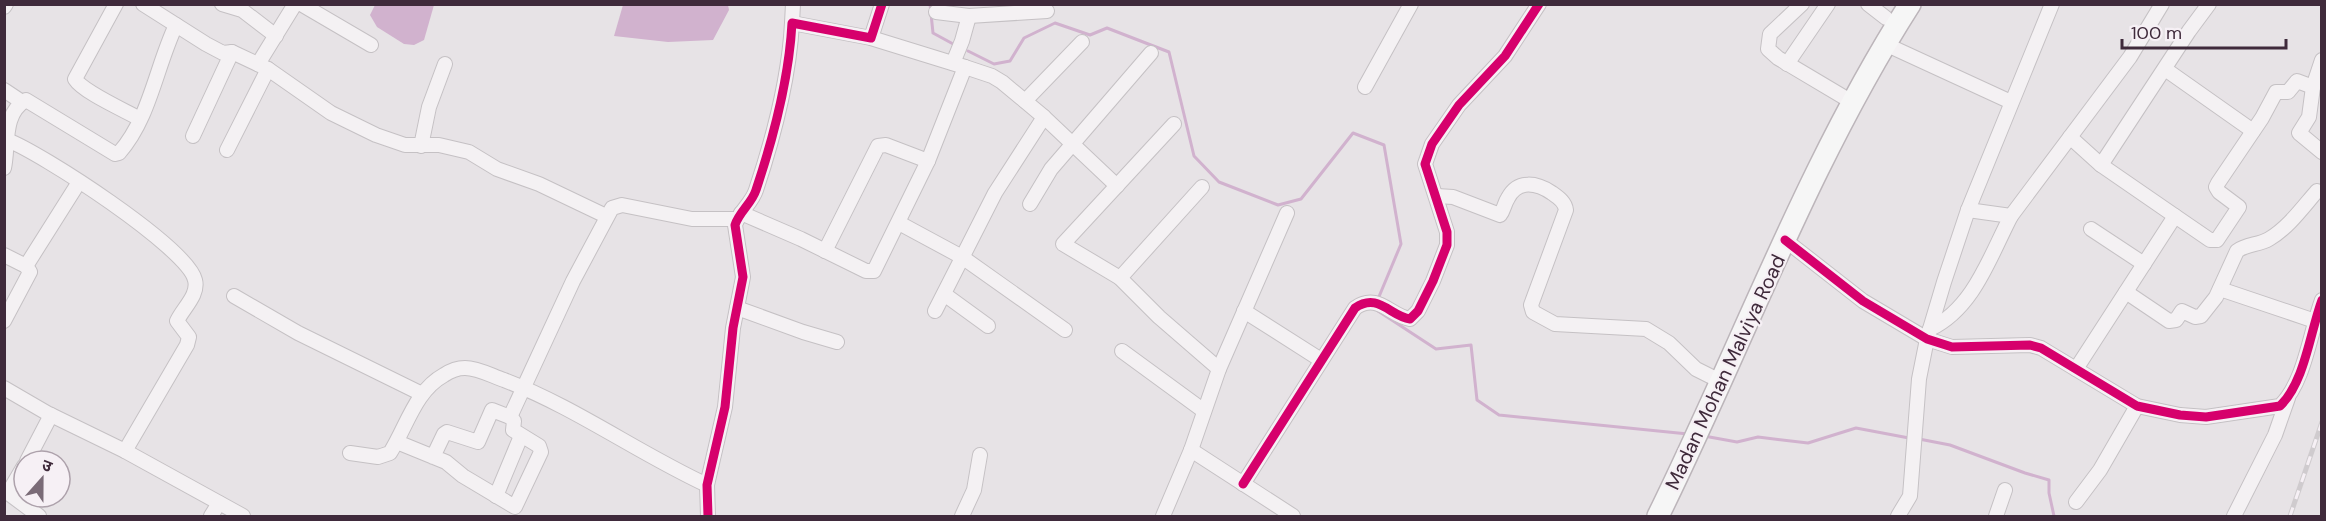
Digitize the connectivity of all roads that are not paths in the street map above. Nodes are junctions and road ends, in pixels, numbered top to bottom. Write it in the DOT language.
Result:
graph roads {
  1 [pos="116,4"];
  2 [pos="143,4"];
  3 [pos="222,4"];
  4 [pos="295,4"];
  5 [pos="301,4"];
  6 [pos="793,4"];
  7 [pos="882,4"];
  8 [pos="1411,4"];
  9 [pos="1539,4"];
  10 [pos="1802,4"];
  11 [pos="1828,4"];
  12 [pos="1868,4"];
  13 [pos="1910,4"];
  14 [pos="2052,4"];
  15 [pos="2162,4"];
  16 [pos="2209,4"];
  17 [pos="165,10"];
  18 [pos="1014,10"];
  19 [pos="1047,11"];
  20 [pos="1891,11"];
  21 [pos="936,12"];
  22 [pos="969,16"];
  23 [pos="792,23"];
  24 [pos="176,25"];
  25 [pos="276,36"];
  26 [pos="872,38"];
  27 [pos="1082,42"];
  28 [pos="1885,44"];
  29 [pos="371,45"];
  30 [pos="232,52"];
  31 [pos="1151,53"];
  32 [pos="2322,60"];
  33 [pos="445,64"];
  34 [pos="1787,64"];
  35 [pos="959,65"];
  36 [pos="263,67"];
  37 [pos="2164,69"];
  38 [pos="1365,87"];
  39 [pos="2313,87"];
  40 [pos="4,90"];
  41 [pos="1847,100"];
  42 [pos="1025,101"];
  43 [pos="22,102"];
  44 [pos="2011,102"];
  45 [pos="1044,117"];
  46 [pos="140,119"];
  47 [pos="1174,124"];
  48 [pos="6,131"];
  49 [pos="2253,131"];
  50 [pos="193,136"];
  51 [pos="2070,137"];
  52 [pos="1072,144"];
  53 [pos="422,146"];
  54 [pos="227,150"];
  55 [pos="2322,152"];
  56 [pos="928,161"];
  57 [pos="2102,165"];
  58 [pos="4,168"];
  59 [pos="79,182"];
  60 [pos="1117,186"];
  61 [pos="1202,188"];
  62 [pos="2317,191"];
  63 [pos="1437,196"];
  64 [pos="1030,204"];
  65 [pos="1968,210"];
  66 [pos="1287,213"];
  67 [pos="606,216"];
  68 [pos="739,216"];
  69 [pos="2011,216"];
  70 [pos="2175,216"];
  71 [pos="899,223"];
  72 [pos="2091,229"];
  73 [pos="1785,240"];
  74 [pos="825,251"];
  75 [pos="4,255"];
  76 [pos="962,257"];
  77 [pos="2144,264"];
  78 [pos="26,266"];
  79 [pos="1120,278"];
  80 [pos="2220,289"];
  81 [pos="2126,292"];
  82 [pos="944,294"];
  83 [pos="234,296"];
  84 [pos="2322,300"];
  85 [pos="737,308"];
  86 [pos="935,311"];
  87 [pos="1244,311"];
  88 [pos="4,321"];
  89 [pos="2315,321"];
  90 [pos="988,326"];
  91 [pos="1065,330"];
  92 [pos="1929,334"];
  93 [pos="837,342"];
  94 [pos="1122,351"];
  95 [pos="1321,360"];
  96 [pos="1219,369"];
  97 [pos="2076,369"];
  98 [pos="1714,378"];
  99 [pos="4,388"];
  100 [pos="524,388"];
  101 [pos="422,394"];
  102 [pos="2288,398"];
  103 [pos="2137,406"];
  104 [pos="1204,411"];
  105 [pos="51,415"];
  106 [pos="510,417"];
  107 [pos="1699,423"];
  108 [pos="521,436"];
  109 [pos="396,442"];
  110 [pos="33,449"];
  111 [pos="1191,450"];
  112 [pos="126,451"];
  113 [pos="350,453"];
  114 [pos="980,455"];
  115 [pos="433,457"];
  116 [pos="1682,458"];
  117 [pos="1243,484"];
  118 [pos="707,485"];
  119 [pos="2005,490"];
  120 [pos="496,496"];
  121 [pos="2076,502"];
  122 [pos="219,503"];
  123 [pos="517,512"];
  124 [pos="211,516"];
  125 [pos="243,516"];
  126 [pos="708,516"];
  127 [pos="962,516"];
  128 [pos="1163,516"];
  129 [pos="1293,516"];
  130 [pos="1648,516"];
  131 [pos="1658,516"];
  132 [pos="1898,516"];
  133 [pos="1996,516"];
  134 [pos="2234,516"];
  1 -- 46 [label="street"];
  2 -- 17 [label="street"];
  3 -- 25 [label="street"];
  4 -- 25 [label="street"];
  5 -- 29 [label="street"];
  6 -- 23 [label="street"];
  7 -- 26 [label="street"];
  8 -- 38 [label="street"];
  9 -- 63 [label="street"];
  10 -- 34 [label="street"];
  11 -- 34 [label="street"];
  12 -- 20 [label="street"];
  13 -- 28 [label="highway, Madan Mohan Malviya Road"];
  14 -- 44 [label="street"];
  15 -- 51 [label="street"];
  16 -- 37 [label="street"];
  17 -- 24 [label="street"];
  18 -- 19 [label="street"];
  18 -- 22 [label="street"];
  20 -- 41 [label="highway, Madan Mohan Malviya Road"];
  21 -- 22 [label="street"];
  22 -- 35 [label="street"];
  23 -- 26 [label="street"];
  23 -- 68 [label="street"];
  24 -- 30 [label="street"];
  24 -- 46 [label="street"];
  25 -- 36 [label="street"];
  26 -- 35 [label="street"];
  27 -- 42 [label="street"];
  28 -- 41 [label="highway, Madan Mohan Malviya Road"];
  28 -- 44 [label="street"];
  30 -- 36 [label="street"];
  30 -- 50 [label="street"];
  31 -- 52 [label="street"];
  32 -- 39 [label="street"];
  33 -- 53 [label="street"];
  34 -- 41 [label="street"];
  35 -- 42 [label="street"];
  35 -- 56 [label="street"];
  36 -- 53 [label="street"];
  36 -- 54 [label="street"];
  37 -- 49 [label="street"];
  37 -- 57 [label="street"];
  39 -- 49 [label="street"];
  39 -- 55 [label="street"];
  40 -- 43 [label="street"];
  41 -- 73 [label="highway, Madan Mohan Malviya Road"];
  41 -- 98 [label="highway, Madan Mohan Malviya Road"];
  42 -- 45 [label="street"];
  43 -- 46 [label="street"];
  43 -- 48 [label="street"];
  44 -- 65 [label="street"];
  45 -- 52 [label="street"];
  45 -- 76 [label="street"];
  47 -- 60 [label="street"];
  48 -- 58 [label="street"];
  48 -- 59 [label="street"];
  49 -- 70 [label="street"];
  51 -- 57 [label="street"];
  51 -- 69 [label="street"];
  52 -- 60 [label="street"];
  52 -- 64 [label="street"];
  53 -- 67 [label="street"];
  56 -- 71 [label="street"];
  56 -- 74 [label="street"];
  57 -- 70 [label="street"];
  59 -- 78 [label="street"];
  59 -- 112 [label="street"];
  60 -- 79 [label="street"];
  61 -- 79 [label="street"];
  62 -- 80 [label="street"];
  63 -- 95 [label="street"];
  63 -- 98 [label="street"];
  65 -- 69 [label="street"];
  65 -- 92 [label="street"];
  66 -- 87 [label="street"];
  67 -- 68 [label="street"];
  67 -- 100 [label="street"];
  68 -- 74 [label="street"];
  68 -- 85 [label="street"];
  69 -- 92 [label="street"];
  70 -- 77 [label="street"];
  71 -- 74 [label="street"];
  71 -- 76 [label="street"];
  72 -- 77 [label="street"];
  73 -- 92 [label="street"];
  73 -- 107 [label="highway, Madan Mohan Malviya Road"];
  75 -- 78 [label="street"];
  76 -- 82 [label="street"];
  76 -- 91 [label="street"];
  77 -- 81 [label="street"];
  78 -- 88 [label="street"];
  79 -- 96 [label="street"];
  80 -- 81 [label="street"];
  80 -- 89 [label="street"];
  81 -- 97 [label="street"];
  82 -- 86 [label="street"];
  82 -- 90 [label="street"];
  83 -- 101 [label="street"];
  84 -- 89 [label="street"];
  85 -- 93 [label="street"];
  85 -- 118 [label="street"];
  87 -- 95 [label="street"];
  87 -- 96 [label="street"];
  89 -- 102 [label="street"];
  92 -- 97 [label="street"];
  92 -- 132 [label="street"];
  94 -- 104 [label="street"];
  95 -- 117 [label="street"];
  96 -- 104 [label="street"];
  97 -- 103 [label="street"];
  98 -- 107 [label="highway, Madan Mohan Malviya Road"];
  99 -- 105 [label="street"];
  100 -- 101 [label="street"];
  100 -- 106 [label="street"];
  100 -- 118 [label="street"];
  101 -- 109 [label="street"];
  102 -- 103 [label="street"];
  102 -- 134 [label="street"];
  103 -- 121 [label="street"];
  104 -- 111 [label="street"];
  105 -- 110 [label="street"];
  105 -- 112 [label="street"];
  106 -- 108 [label="street"];
  106 -- 115 [label="street"];
  107 -- 116 [label="highway, Madan Mohan Malviya Road"];
  108 -- 120 [label="street"];
  108 -- 123 [label="street"];
  109 -- 113 [label="street"];
  109 -- 115 [label="street"];
  111 -- 117 [label="street"];
  111 -- 128 [label="street"];
  112 -- 122 [label="street"];
  114 -- 127 [label="street"];
  115 -- 120 [label="street"];
  116 -- 130 [label="highway, Madan Mohan Malviya Road"];
  116 -- 131 [label="highway, Madan Mohan Malviya Road"];
  117 -- 129 [label="street"];
  118 -- 126 [label="street"];
  119 -- 133 [label="street"];
  120 -- 123 [label="street"];
  122 -- 124 [label="street"];
  122 -- 125 [label="street"];
}
